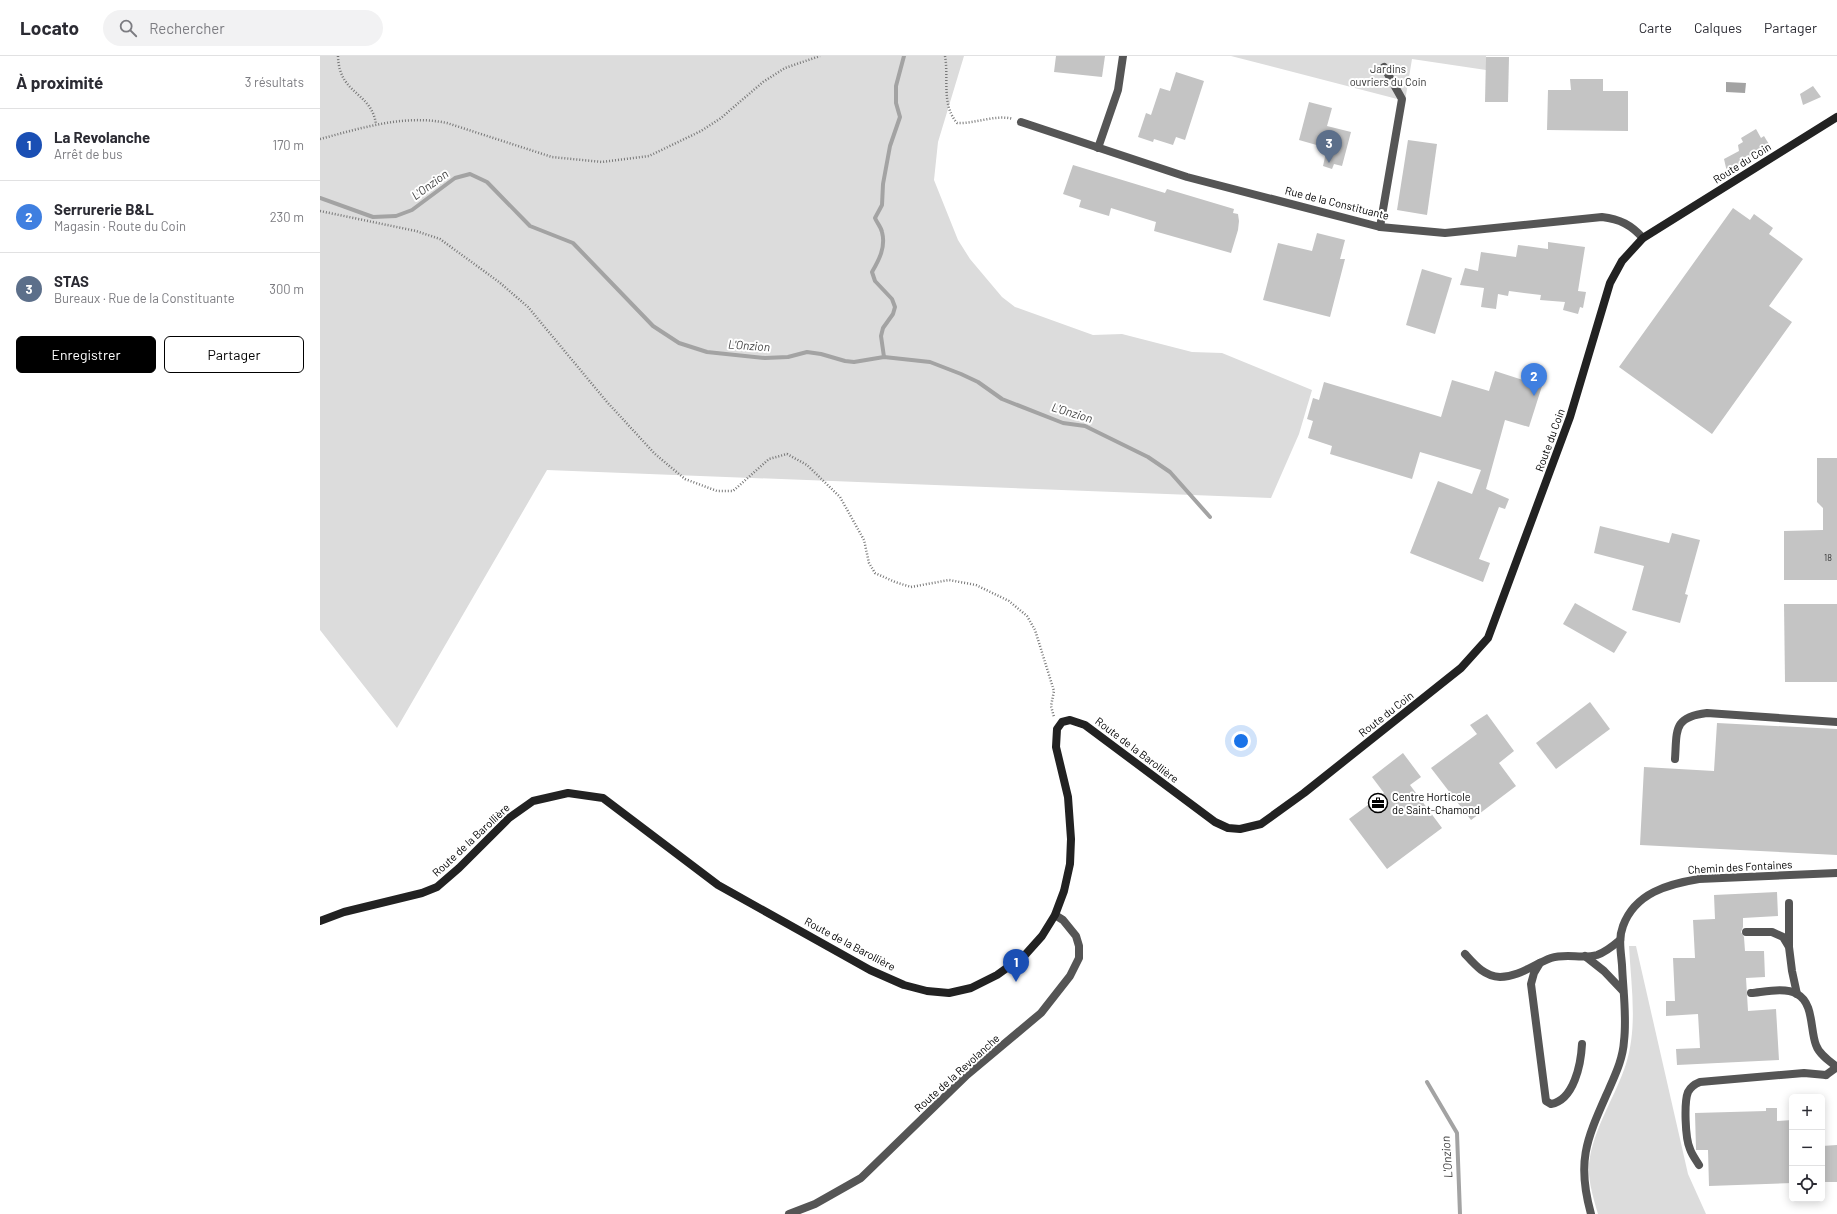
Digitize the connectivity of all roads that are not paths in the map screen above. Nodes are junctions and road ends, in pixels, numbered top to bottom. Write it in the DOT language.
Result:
graph roads {
  1 [pos="1123,56"];
  2 [pos="1384,67"];
  3 [pos="1837,117"];
  4 [pos="1021,122"];
  5 [pos="1098,148"];
  6 [pos="1380,227"];
  7 [pos="1643,238"];
  8 [pos="1837,722"];
  9 [pos="1675,759"];
  10 [pos="1301,795"];
  11 [pos="1837,873"];
  12 [pos="1789,903"];
  13 [pos="1055,915"];
  14 [pos="320,921"];
  15 [pos="1746,932"];
  16 [pos="1620,940"];
  17 [pos="1789,946"];
  18 [pos="1465,954"];
  19 [pos="1585,956"];
  20 [pos="1540,963"];
  21 [pos="1623,991"];
  22 [pos="1751,993"];
  23 [pos="1797,994"];
  24 [pos="1582,1044"];
  25 [pos="1837,1067"];
  26 [pos="1699,1165"];
  27 [pos="789,1214"];
  28 [pos="1591,1214"];
  1 -- 5 [label="street"];
  2 -- 6 [label="street"];
  3 -- 7 [label="main road, Route du Coin"];
  4 -- 5 [label="street, Rue de la Constituante"];
  5 -- 6 [label="street, Rue de la Constituante"];
  6 -- 7 [label="street, Rue de la Constituante"];
  7 -- 10 [label="main road, Route du Coin"];
  8 -- 9 [label="street"];
  10 -- 13 [label="main road, Route de la Barollière"];
  11 -- 16 [label="street, Chemin des Fontaines"];
  12 -- 17 [label="street"];
  13 -- 14 [label="main road, Route de la Barollière"];
  13 -- 27 [label="street, Route de la Revolanche"];
  15 -- 17 [label="street"];
  16 -- 19 [label="street"];
  16 -- 21 [label="street, Chemin des Fontaines"];
  17 -- 23 [label="street"];
  18 -- 20 [label="street"];
  19 -- 20 [label="street"];
  19 -- 21 [label="street"];
  20 -- 24 [label="street"];
  21 -- 28 [label="street, Chemin des Fontaines"];
  22 -- 23 [label="street"];
  23 -- 25 [label="street"];
  25 -- 26 [label="street"];
}
